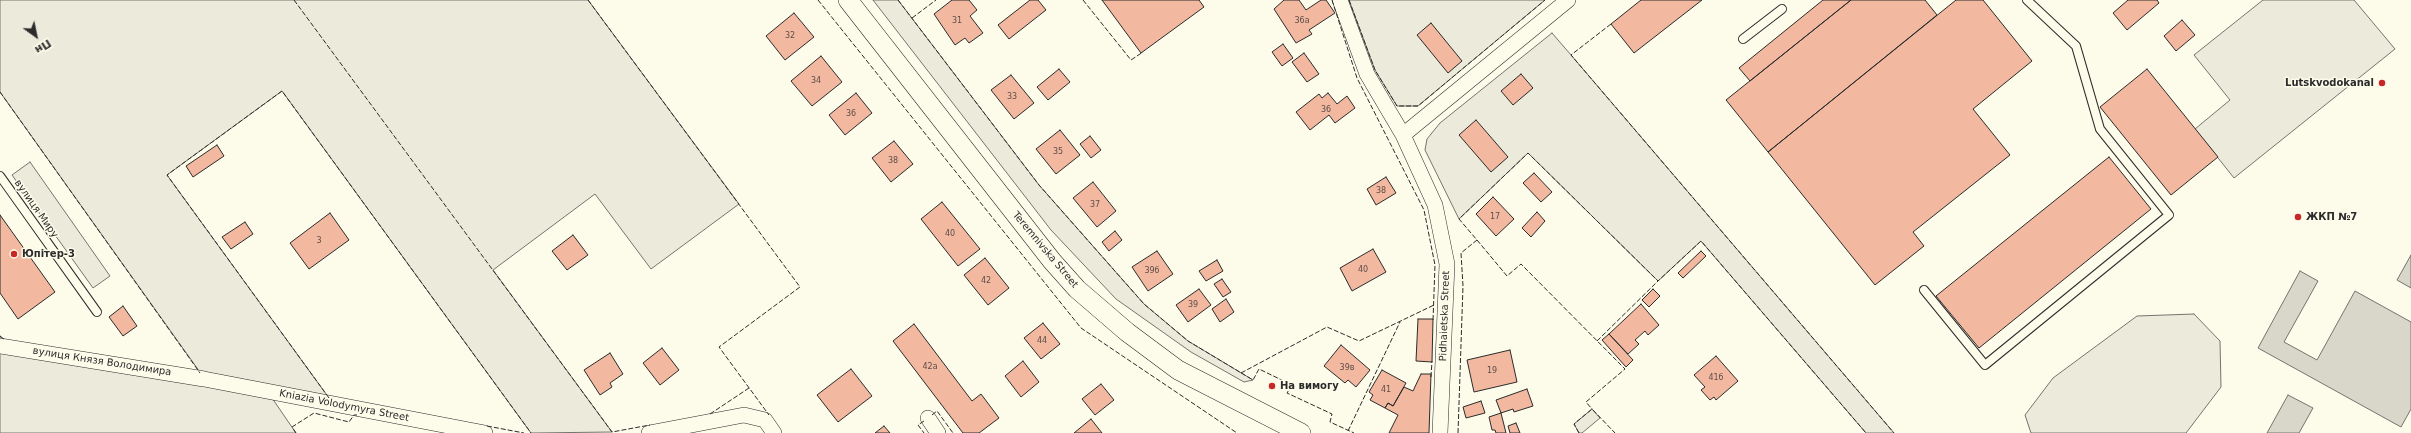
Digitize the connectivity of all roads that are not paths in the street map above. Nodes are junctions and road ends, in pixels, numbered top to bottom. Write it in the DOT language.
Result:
graph roads {
  1 [pos="848,0"];
  2 [pos="1340,0"];
  3 [pos="1568,0"];
  4 [pos="2027,0"];
  5 [pos="1782,9"];
  6 [pos="1743,39"];
  7 [pos="1403,135"];
  8 [pos="0,176"];
  9 [pos="1924,290"];
  10 [pos="97,312"];
  11 [pos="0,346"];
  12 [pos="928,418"];
  13 [pos="485,433"];
  14 [pos="650,433"];
  15 [pos="774,433"];
  16 [pos="938,433"];
  17 [pos="1301,433"];
  18 [pos="1440,433"];
  1 -- 17 [label="street, Teremnivska Street"];
  2 -- 7 [label="street, Pidhaietska Street"];
  3 -- 7 [label="street"];
  4 -- 9 [label="lane"];
  5 -- 6 [label="lane"];
  7 -- 18 [label="street, Pidhaietska Street"];
  8 -- 10 [label="lane, вулиця Миру"];
  11 -- 13 [label="street, Kniazia Volodymyra Street"];
  12 -- 16 [label="street"];
  14 -- 15 [label="street"];
}
